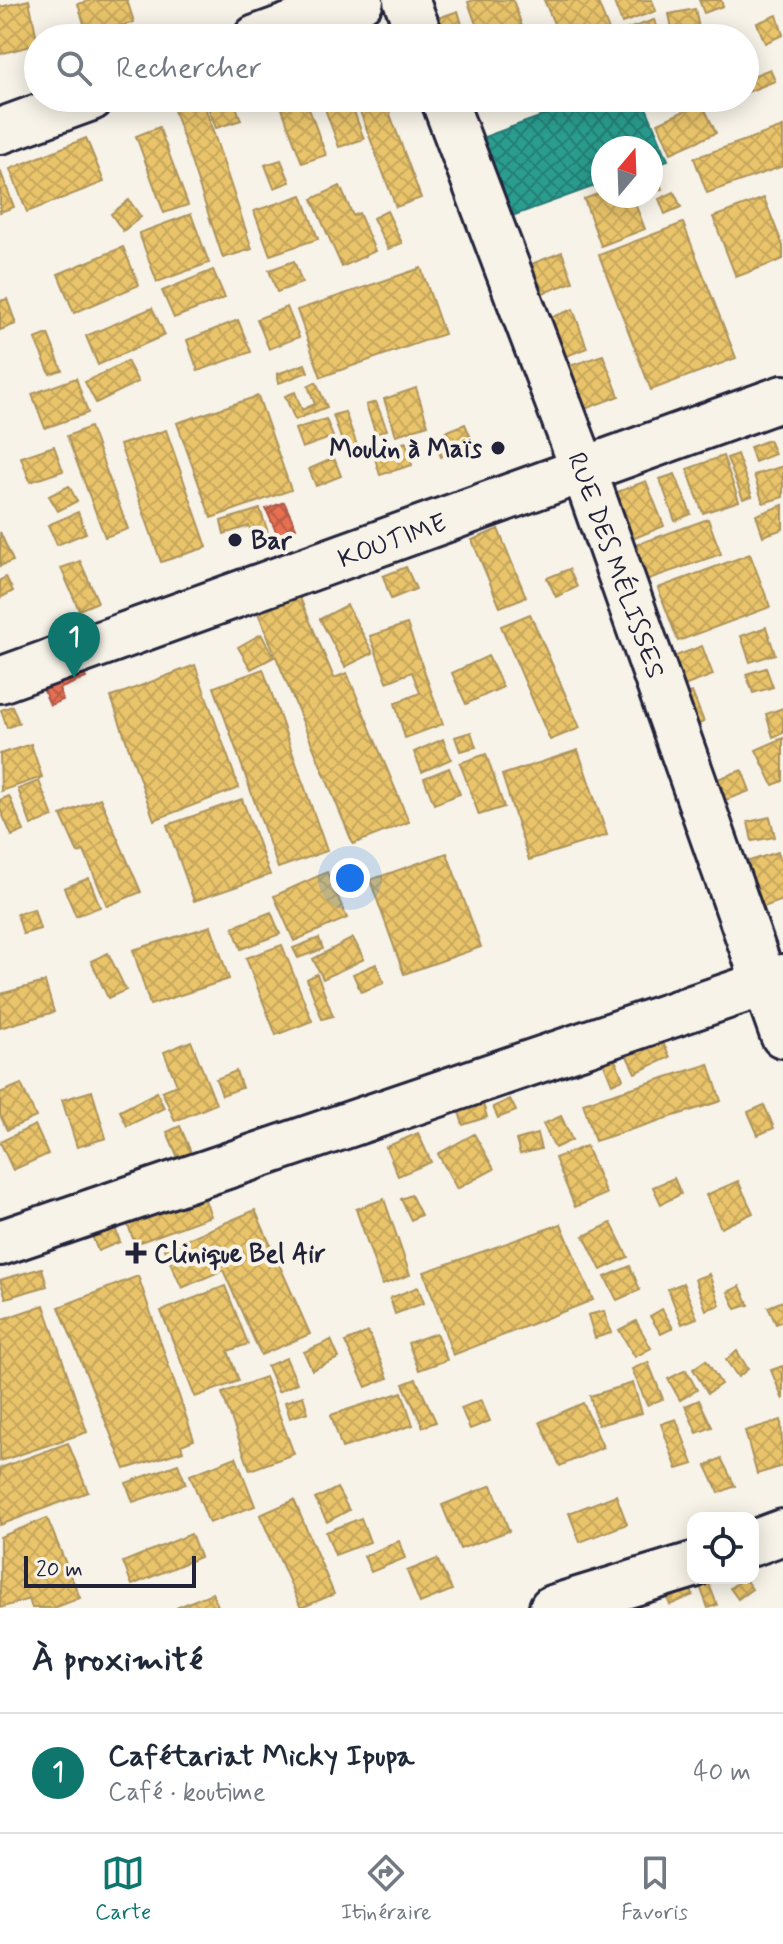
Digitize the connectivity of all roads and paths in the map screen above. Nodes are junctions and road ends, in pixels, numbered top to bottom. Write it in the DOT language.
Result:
graph roads {
  1 [pos="361,0"];
  2 [pos="406,0"];
  3 [pos="295,24"];
  4 [pos="415,24"];
  5 [pos="52,112"];
  6 [pos="448,112"];
  7 [pos="0,131"];
  8 [pos="783,398"];
  9 [pos="584,471"];
  10 [pos="0,680"];
  11 [pos="775,980"];
  12 [pos="783,1035"];
  13 [pos="0,1243"];
  14 [pos="783,1532"];
  15 [pos="759,1541"];
  16 [pos="687,1567"];
  17 [pos="552,1608"];
  1 -- 3 [label="street"];
  2 -- 4 [label="street"];
  5 -- 7 [label="street"];
  6 -- 9 [label="street, RUE DES MÉLISSES"];
  8 -- 9 [label="street, KOUTIME"];
  9 -- 10 [label="street, KOUTIME"];
  9 -- 11 [label="street, RUE DES MÉLISSES"];
  11 -- 12 [label="street, RUE DES MÉLISSES"];
  11 -- 13 [label="street"];
  14 -- 15 [label="street"];
  16 -- 17 [label="street"];
}
